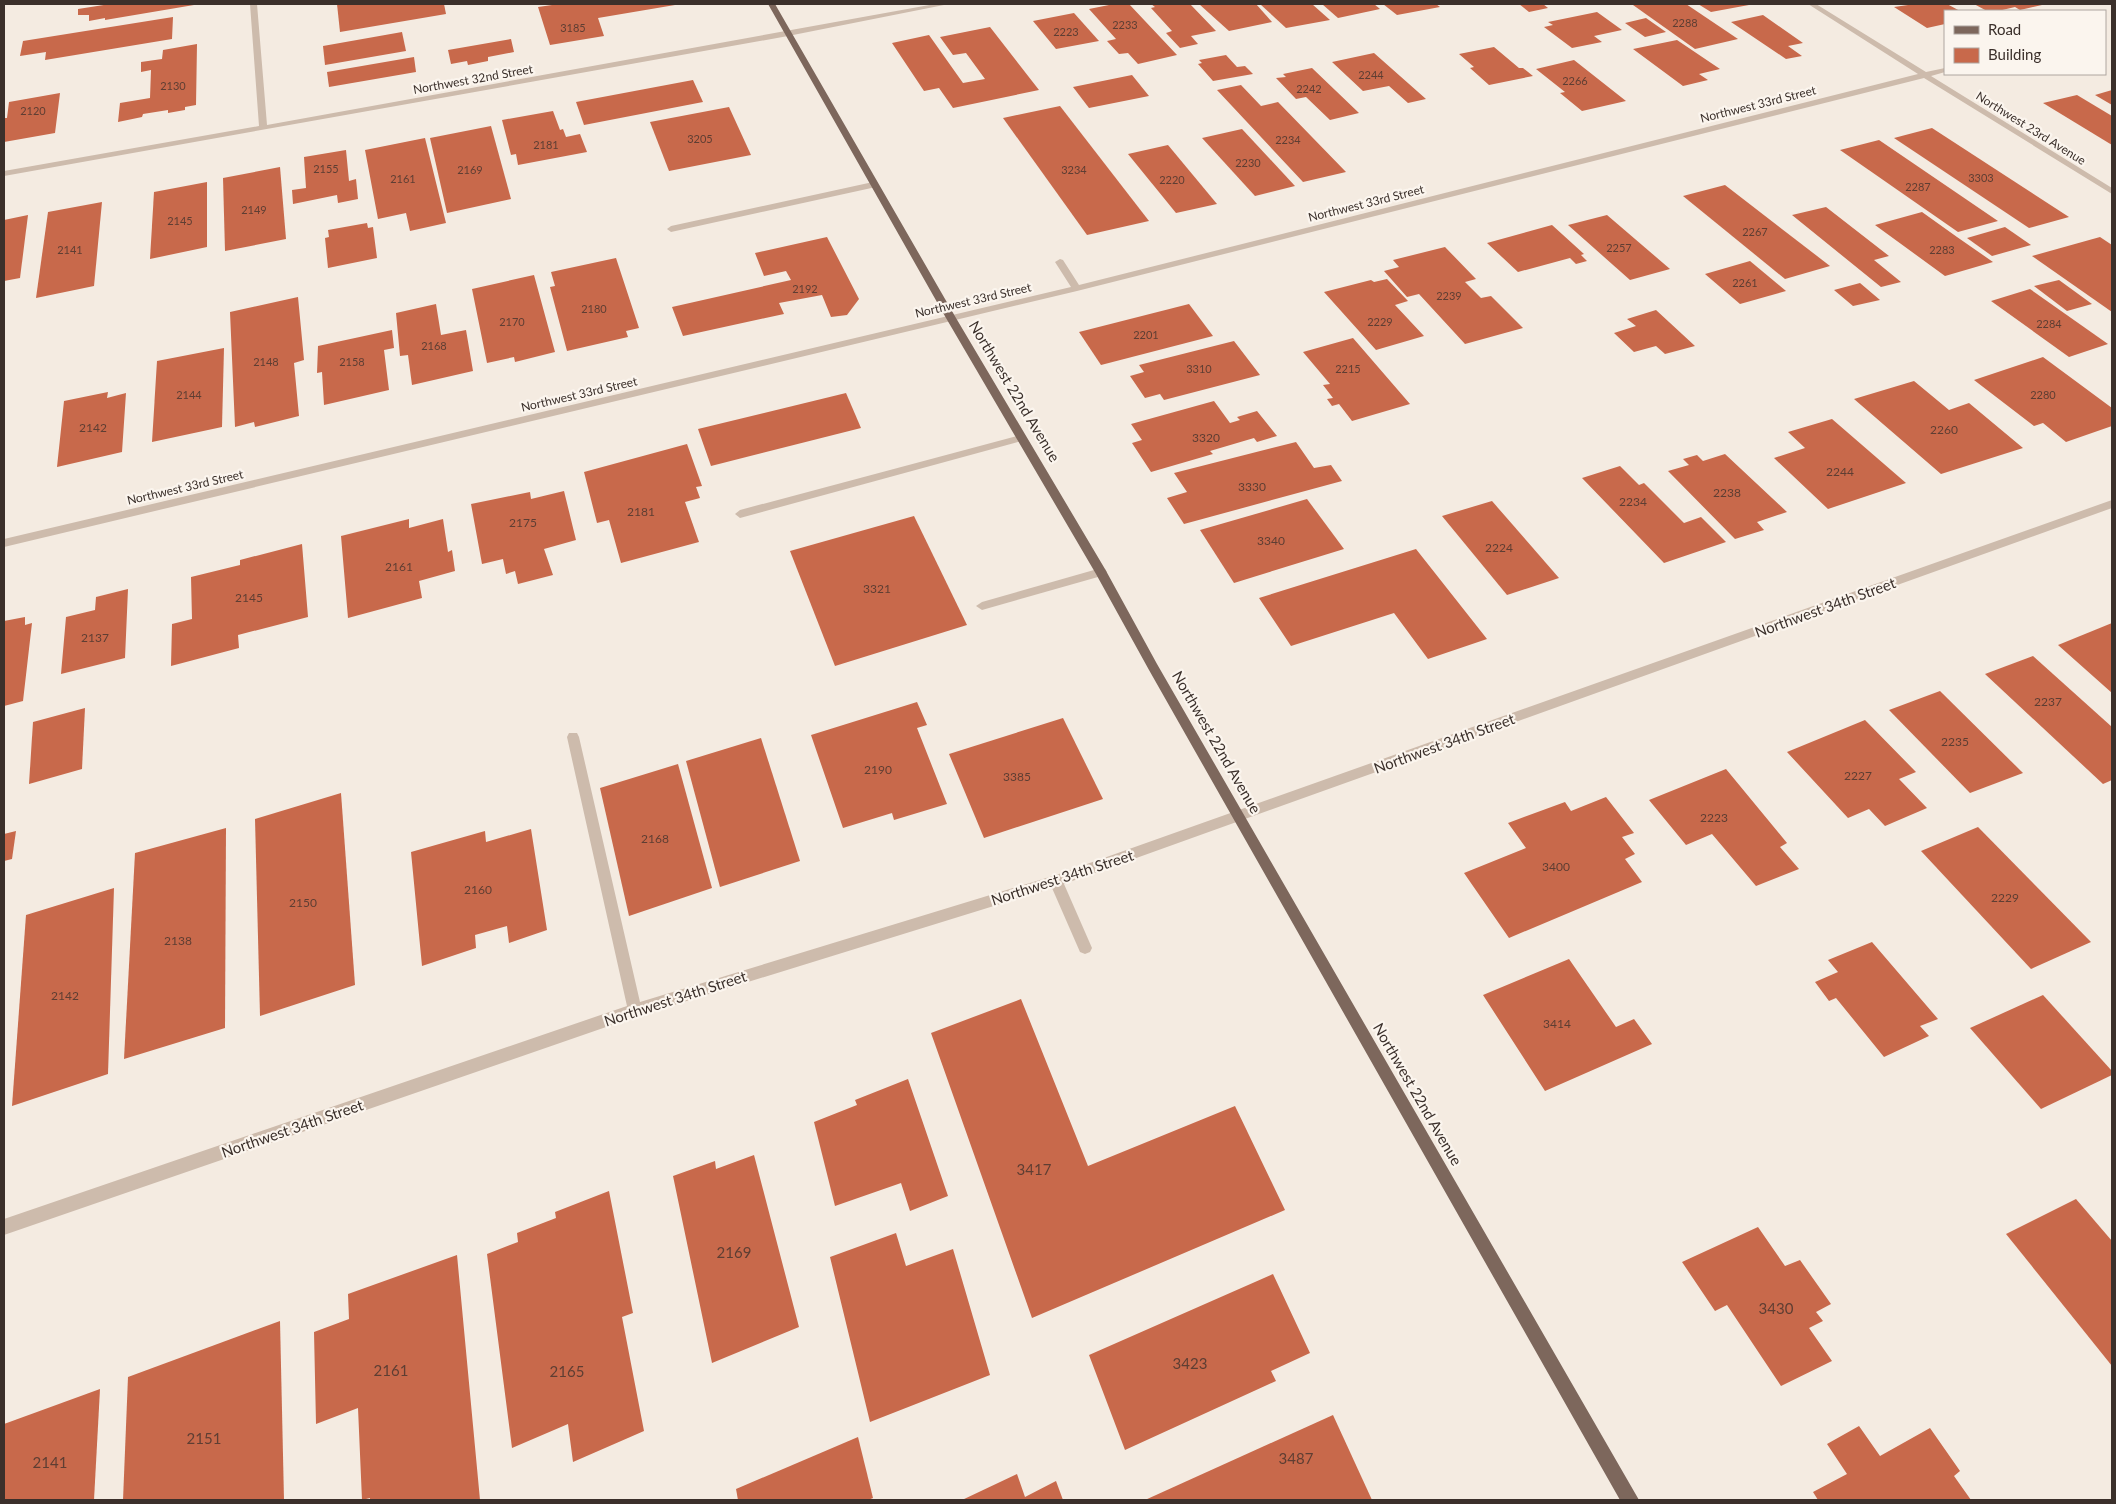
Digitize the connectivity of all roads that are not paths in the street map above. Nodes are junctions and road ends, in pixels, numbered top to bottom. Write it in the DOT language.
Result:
graph roads {
  1 [pos="253,4"];
  2 [pos="771,4"];
  3 [pos="945,4"];
  4 [pos="1811,4"];
  5 [pos="788,34"];
  6 [pos="1944,70"];
  7 [pos="1926,75"];
  8 [pos="263,128"];
  9 [pos="4,174"];
  10 [pos="873,185"];
  11 [pos="2112,192"];
  12 [pos="671,229"];
  13 [pos="1060,262"];
  14 [pos="1077,288"];
  15 [pos="951,318"];
  16 [pos="1022,438"];
  17 [pos="2112,504"];
  18 [pos="740,514"];
  19 [pos="4,543"];
  20 [pos="1101,572"];
  21 [pos="982,606"];
  22 [pos="573,738"];
  23 [pos="1238,817"];
  24 [pos="1056,881"];
  25 [pos="1085,948"];
  26 [pos="635,1010"];
  27 [pos="4,1228"];
  28 [pos="1630,1500"];
  1 -- 8 [label="street"];
  2 -- 5 [label="main road, Northwest 22nd Avenue"];
  3 -- 5 [label="street, Northwest 32nd Street"];
  4 -- 7 [label="street, Northwest 23rd Avenue"];
  5 -- 8 [label="street, Northwest 32nd Street"];
  5 -- 10 [label="main road, Northwest 22nd Avenue"];
  6 -- 7 [label="street, Northwest 33rd Street"];
  7 -- 11 [label="street, Northwest 23rd Avenue"];
  7 -- 14 [label="street, Northwest 33rd Street"];
  8 -- 9 [label="street, Northwest 32nd Street"];
  10 -- 12 [label="street"];
  10 -- 15 [label="main road, Northwest 22nd Avenue"];
  13 -- 14 [label="street"];
  14 -- 15 [label="street, Northwest 33rd Street"];
  15 -- 16 [label="main road, Northwest 22nd Avenue"];
  15 -- 19 [label="street, Northwest 33rd Street"];
  16 -- 18 [label="street"];
  16 -- 20 [label="main road, Northwest 22nd Avenue"];
  17 -- 23 [label="street, Northwest 34th Street"];
  20 -- 21 [label="street"];
  20 -- 23 [label="main road, Northwest 22nd Avenue"];
  22 -- 26 [label="street"];
  23 -- 24 [label="street, Northwest 34th Street"];
  23 -- 28 [label="main road, Northwest 22nd Avenue"];
  24 -- 25 [label="street"];
  24 -- 26 [label="street, Northwest 34th Street"];
  26 -- 27 [label="street, Northwest 34th Street"];
}
